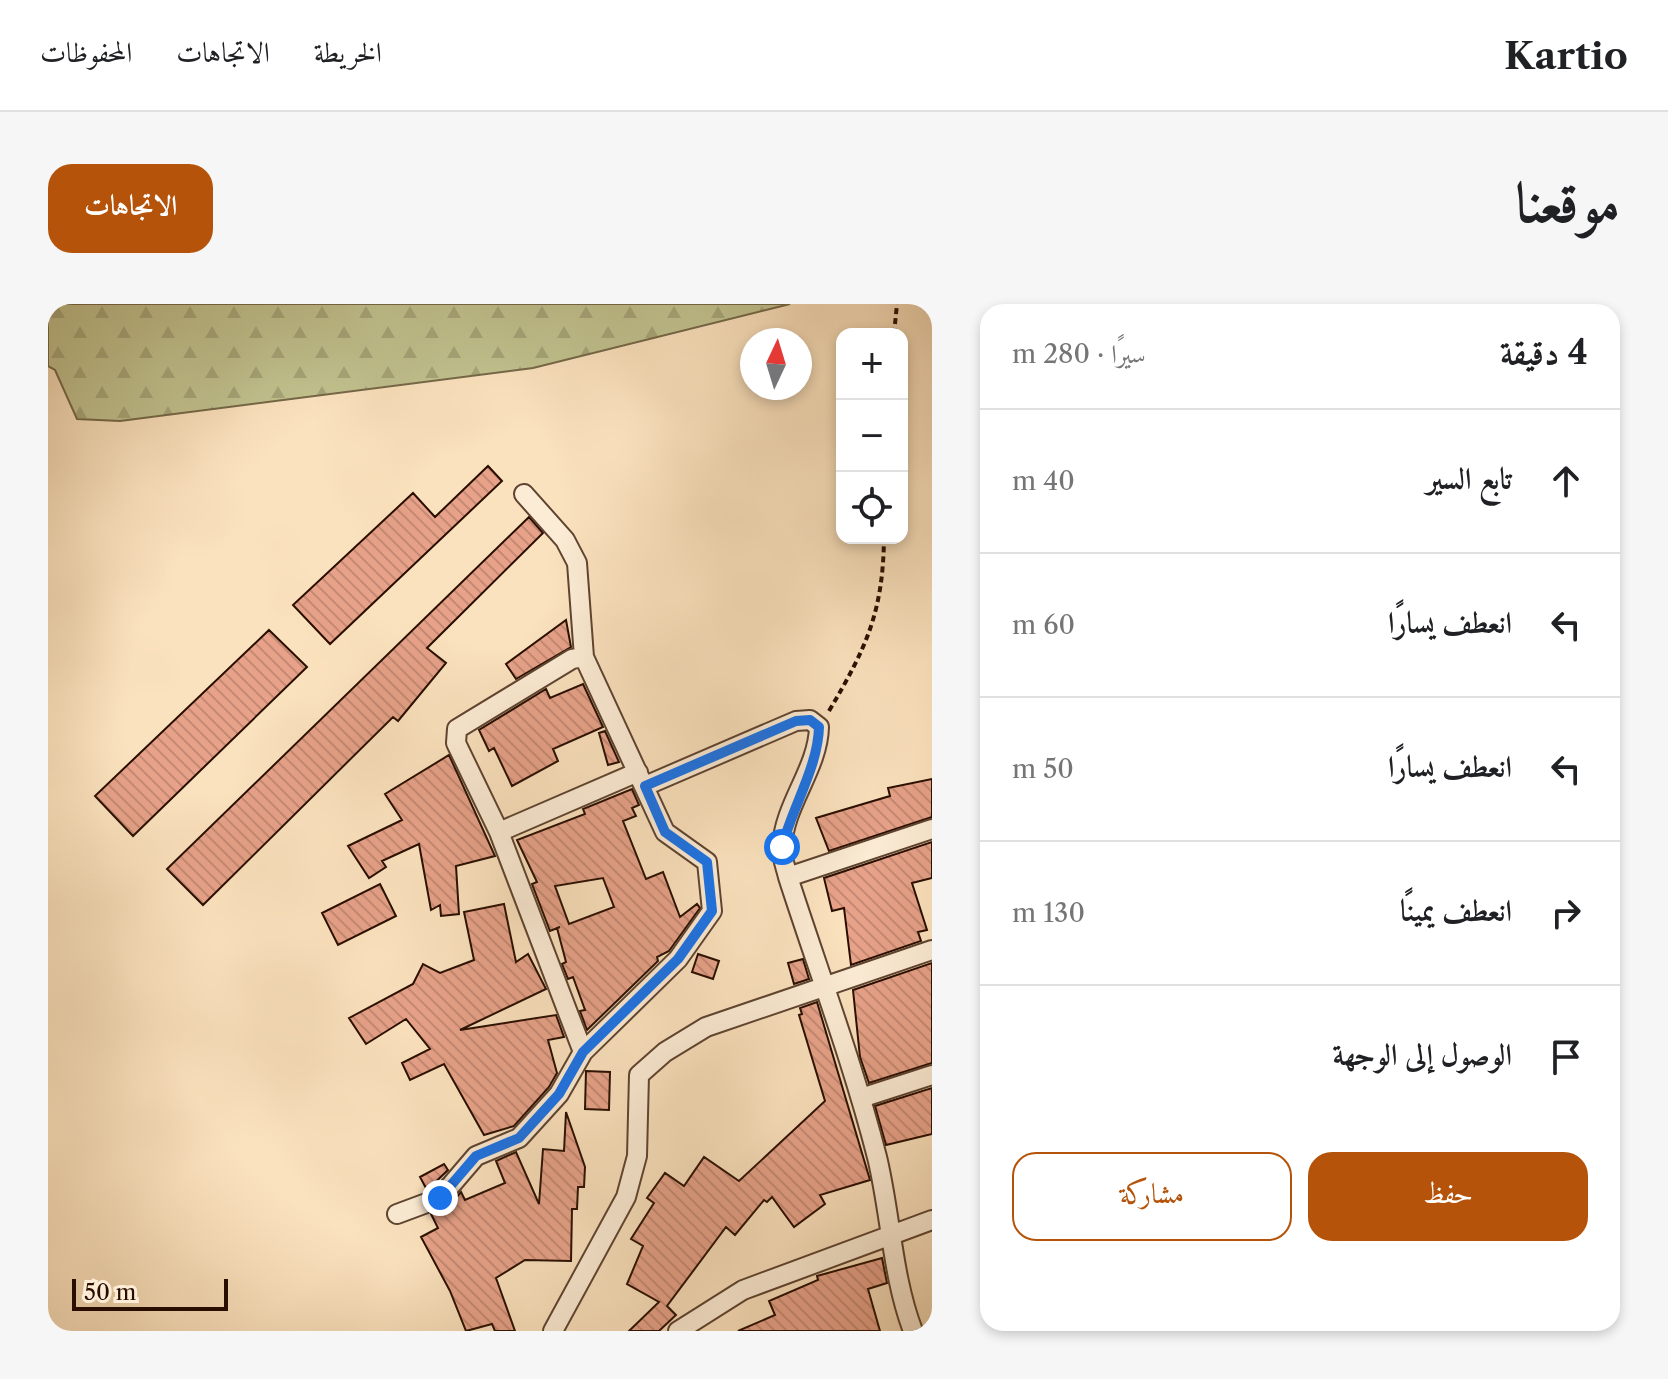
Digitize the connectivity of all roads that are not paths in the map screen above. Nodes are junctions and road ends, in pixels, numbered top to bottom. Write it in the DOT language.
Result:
graph roads {
  1 [pos="524,494"];
  2 [pos="584,657"];
  3 [pos="642,779"];
  4 [pos="932,829"];
  5 [pos="499,832"];
  6 [pos="788,877"];
  7 [pos="932,950"];
  8 [pos="824,986"];
  9 [pos="583,1052"];
  10 [pos="932,1075"];
  11 [pos="861,1098"];
  12 [pos="397,1214"];
  13 [pos="932,1220"];
  14 [pos="892,1237"];
  15 [pos="553,1331"];
  16 [pos="678,1331"];
  17 [pos="913,1331"];
  1 -- 2 [label="street"];
  2 -- 3 [label="street"];
  2 -- 5 [label="street"];
  3 -- 5 [label="street"];
  3 -- 6 [label="street"];
  3 -- 9 [label="street"];
  4 -- 6 [label="street"];
  5 -- 9 [label="street"];
  6 -- 8 [label="street"];
  7 -- 8 [label="street"];
  8 -- 11 [label="street"];
  8 -- 15 [label="street"];
  9 -- 12 [label="street"];
  10 -- 11 [label="street"];
  11 -- 14 [label="street"];
  13 -- 14 [label="street"];
  14 -- 16 [label="street"];
  14 -- 17 [label="street"];
}
